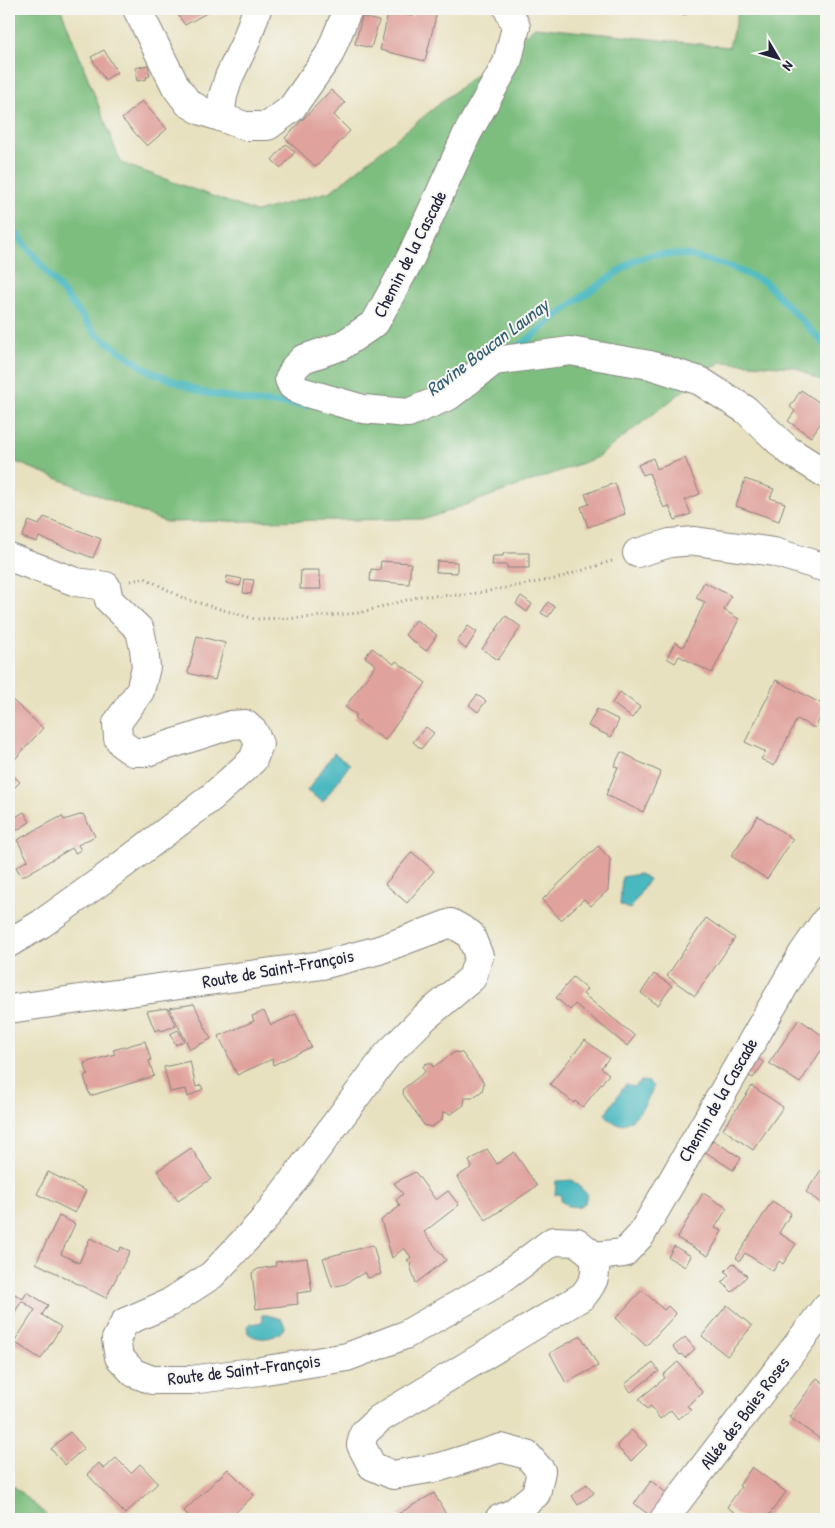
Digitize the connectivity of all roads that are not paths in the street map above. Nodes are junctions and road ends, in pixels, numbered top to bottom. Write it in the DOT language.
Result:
graph roads {
  1 [pos="137,9"];
  2 [pos="257,9"];
  3 [pos="348,9"];
  4 [pos="508,9"];
  5 [pos="220,118"];
  6 [pos="826,474"];
  7 [pos="636,553"];
  8 [pos="9,557"];
  9 [pos="826,568"];
  10 [pos="826,920"];
  11 [pos="9,943"];
  12 [pos="9,1009"];
  13 [pos="594,1256"];
  14 [pos="826,1307"];
  15 [pos="499,1519"];
  16 [pos="664,1519"];
  1 -- 5 [label="main road"];
  2 -- 5 [label="main road"];
  3 -- 5 [label="main road"];
  4 -- 6 [label="main road, Chemin de la Cascade"];
  7 -- 9 [label="main road"];
  8 -- 11 [label="main road"];
  10 -- 13 [label="main road, Chemin de la Cascade"];
  12 -- 13 [label="main road, Route de Saint-François"];
  13 -- 15 [label="main road"];
  14 -- 16 [label="main road, Allée des Baies Roses"];
}
